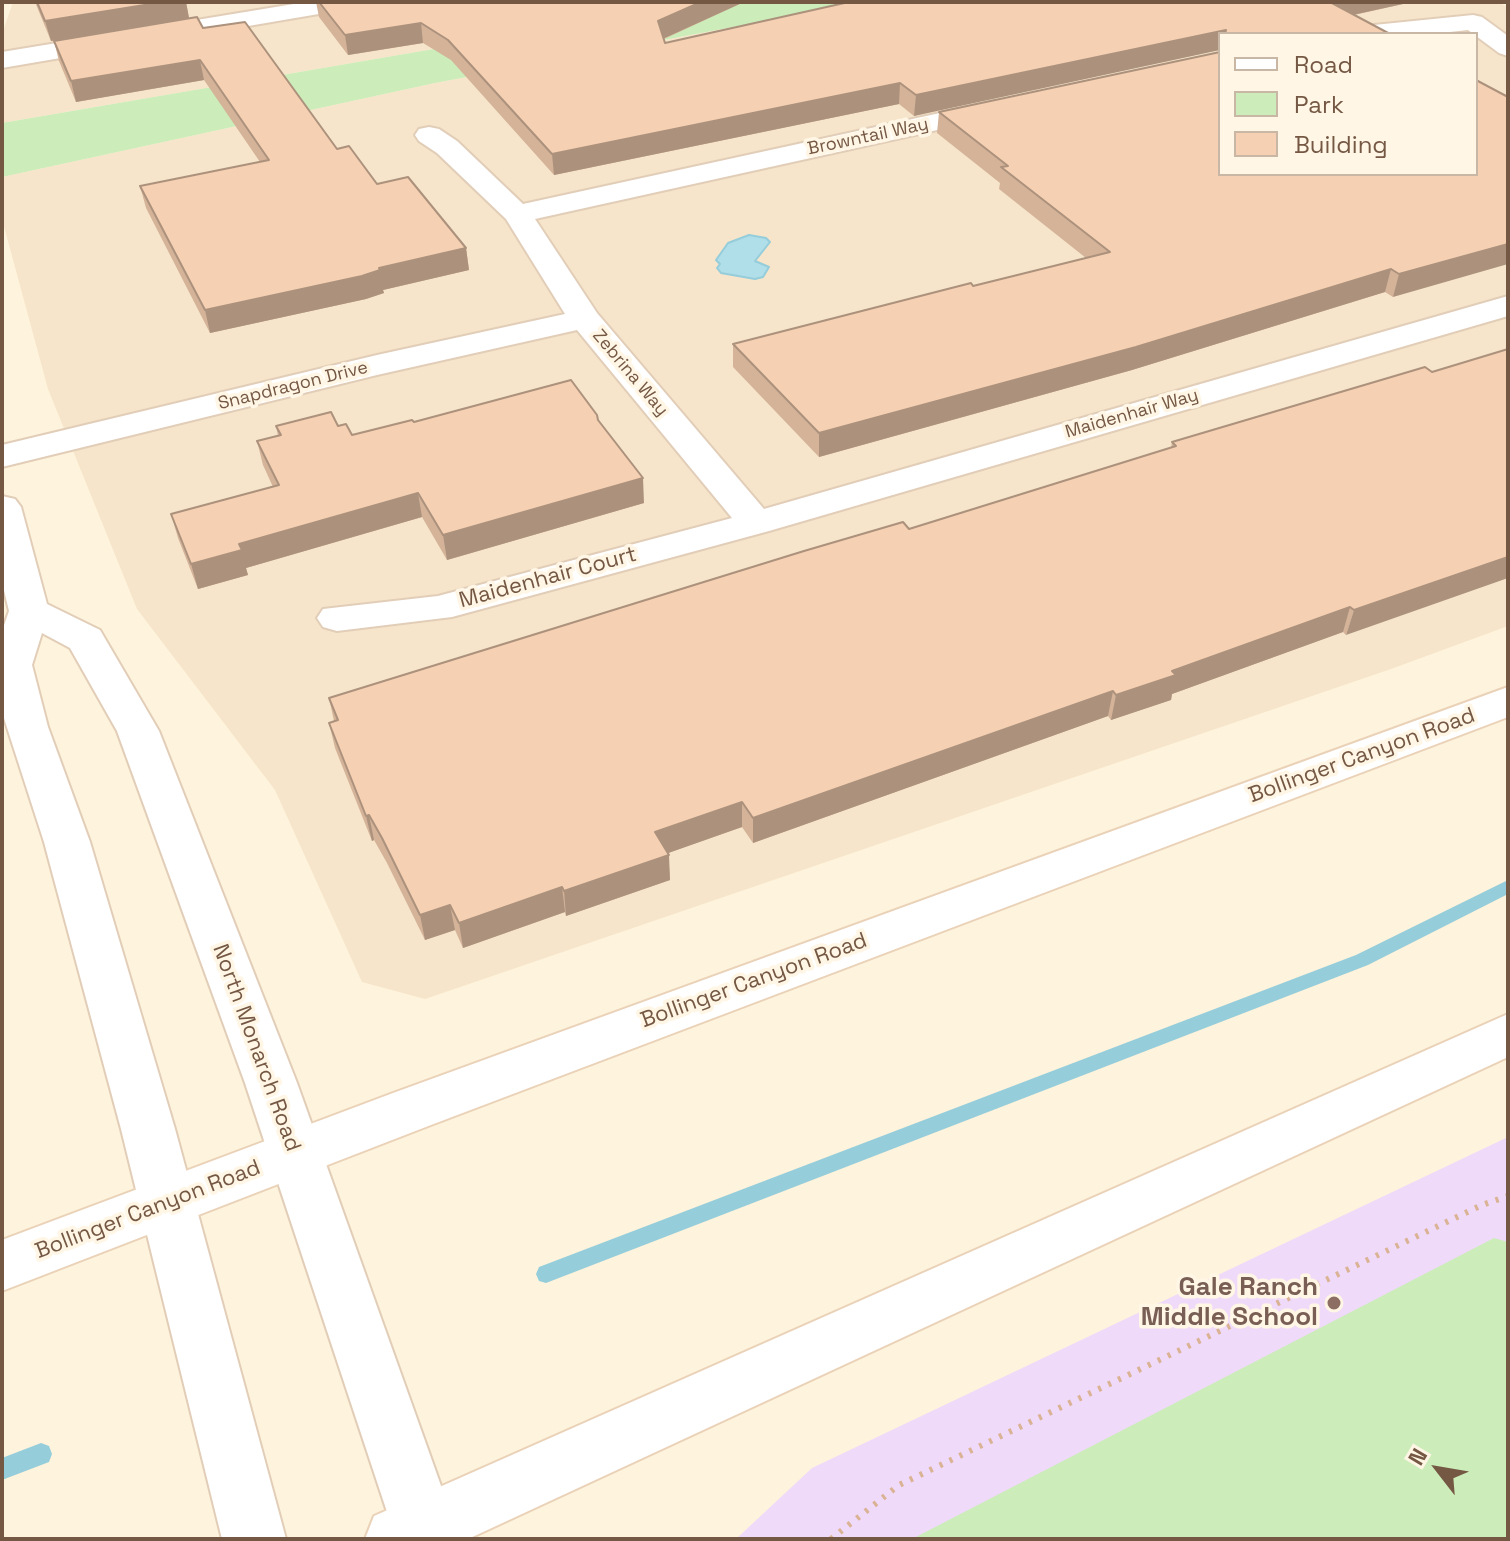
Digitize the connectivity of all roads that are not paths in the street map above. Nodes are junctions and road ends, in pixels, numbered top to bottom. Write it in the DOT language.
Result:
graph roads {
  1 [pos="348,2"];
  2 [pos="242,10"];
  3 [pos="1382,32"];
  4 [pos="1508,48"];
  5 [pos="2,60"];
  6 [pos="1021,103"];
  7 [pos="429,135"];
  8 [pos="517,214"];
  9 [pos="1508,306"];
  10 [pos="585,319"];
  11 [pos="2,456"];
  12 [pos="2,507"];
  13 [pos="756,523"];
  14 [pos="29,611"];
  15 [pos="337,618"];
  16 [pos="1508,701"];
  17 [pos="1508,1034"];
  18 [pos="294,1153"];
  19 [pos="165,1203"];
  20 [pos="2,1266"];
  21 [pos="416,1535"];
  22 [pos="254,1539"];
  1 -- 2 [label="street"];
  2 -- 5 [label="street"];
  3 -- 4 [label="street"];
  6 -- 8 [label="street, Browntail Way"];
  7 -- 8 [label="street, Zebrina Way"];
  8 -- 10 [label="street, Zebrina Way"];
  9 -- 13 [label="street, Maidenhair Way"];
  10 -- 11 [label="street, Snapdragon Drive"];
  10 -- 13 [label="street, Zebrina Way"];
  12 -- 14 [label="street"];
  13 -- 15 [label="street, Maidenhair Court"];
  14 -- 18 [label="street, North Monarch Road"];
  14 -- 19 [label="street"];
  16 -- 18 [label="street, Bollinger Canyon Road"];
  17 -- 21 [label="street"];
  18 -- 19 [label="street, Bollinger Canyon Road"];
  18 -- 21 [label="street, North Monarch Road"];
  19 -- 20 [label="street, Bollinger Canyon Road"];
  19 -- 22 [label="street"];
}
